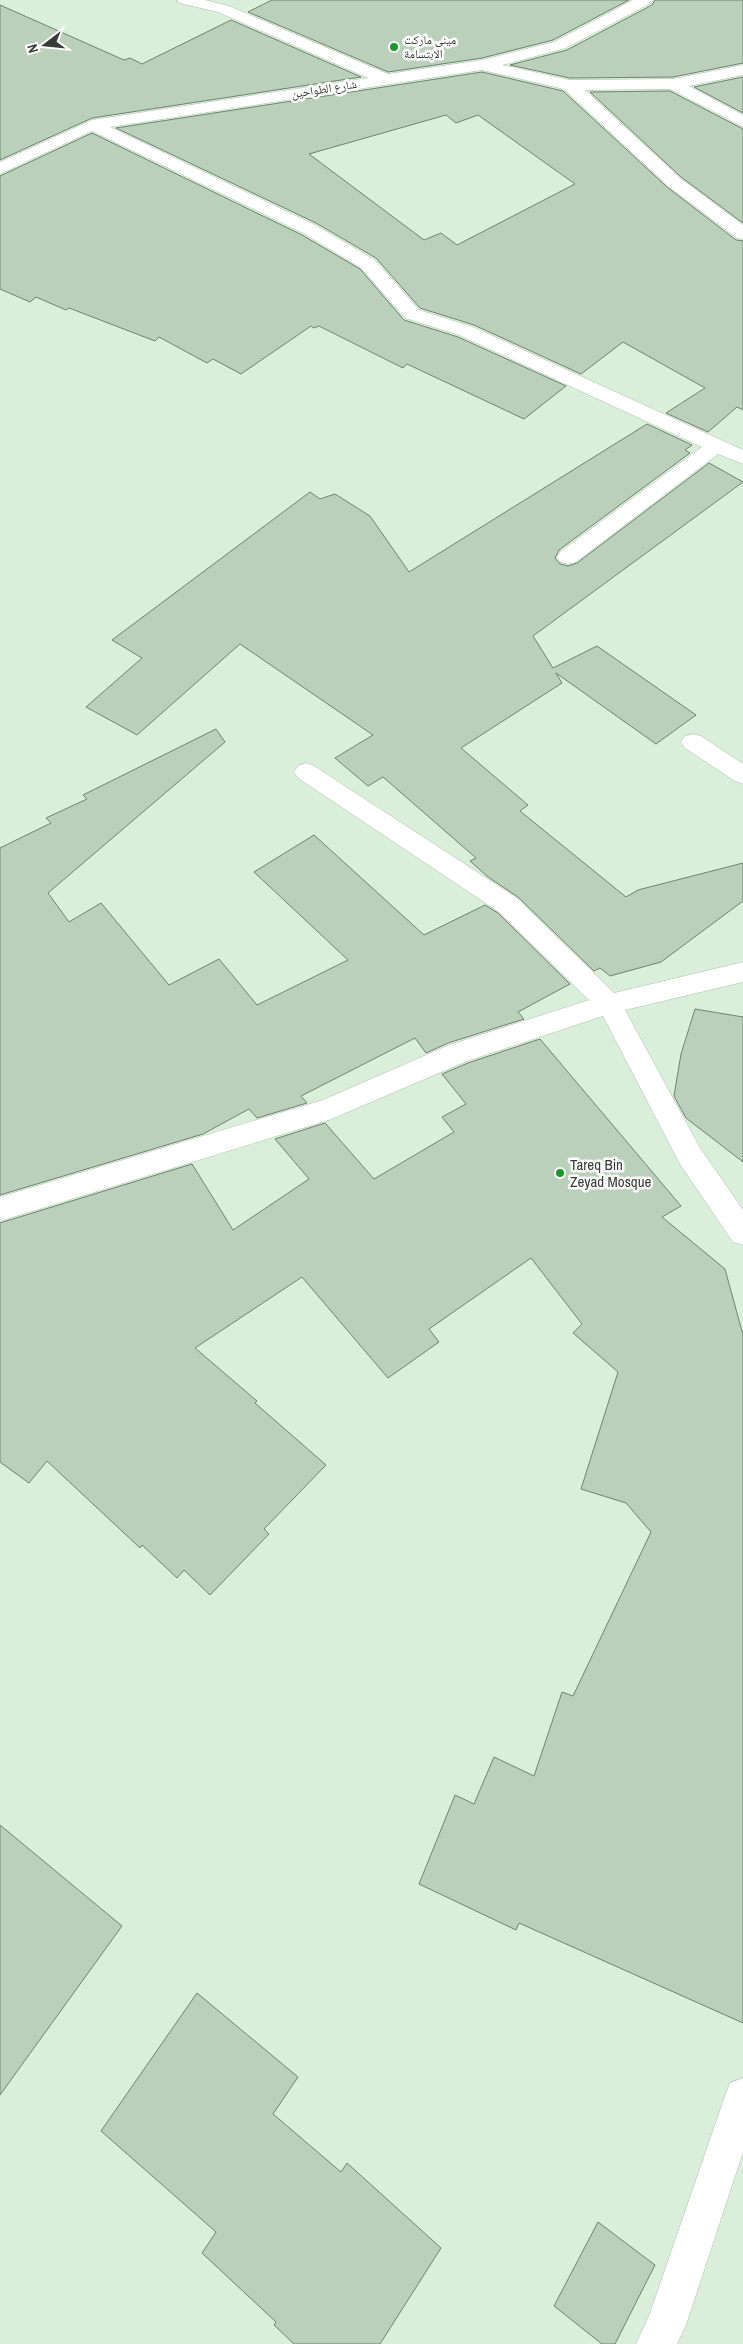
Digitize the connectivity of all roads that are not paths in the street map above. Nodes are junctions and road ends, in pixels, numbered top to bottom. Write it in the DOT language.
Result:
graph roads {
  1 [pos="185,0"];
  2 [pos="636,1"];
  3 [pos="482,65"];
  4 [pos="743,70"];
  5 [pos="387,80"];
  6 [pos="673,84"];
  7 [pos="570,85"];
  8 [pos="743,122"];
  9 [pos="92,125"];
  10 [pos="0,169"];
  11 [pos="743,234"];
  12 [pos="716,446"];
  13 [pos="743,458"];
  14 [pos="568,557"];
  15 [pos="693,742"];
  16 [pos="306,772"];
  17 [pos="743,775"];
  18 [pos="743,972"];
  19 [pos="609,1004"];
  20 [pos="0,1209"];
  21 [pos="743,1233"];
  22 [pos="743,2096"];
  23 [pos="656,2344"];
  1 -- 5 [label="street"];
  2 -- 3 [label="street, شارع الطواحين"];
  3 -- 5 [label="street, شارع الطواحين"];
  3 -- 7 [label="street"];
  4 -- 6 [label="street"];
  5 -- 9 [label="street, شارع الطواحين"];
  6 -- 7 [label="street"];
  6 -- 8 [label="street"];
  7 -- 11 [label="street"];
  9 -- 10 [label="street, شارع الطواحين"];
  9 -- 12 [label="street"];
  12 -- 13 [label="street"];
  12 -- 14 [label="street"];
  15 -- 17 [label="street"];
  16 -- 19 [label="street"];
  18 -- 19 [label="street"];
  19 -- 20 [label="street"];
  19 -- 21 [label="street"];
  22 -- 23 [label="street"];
}
